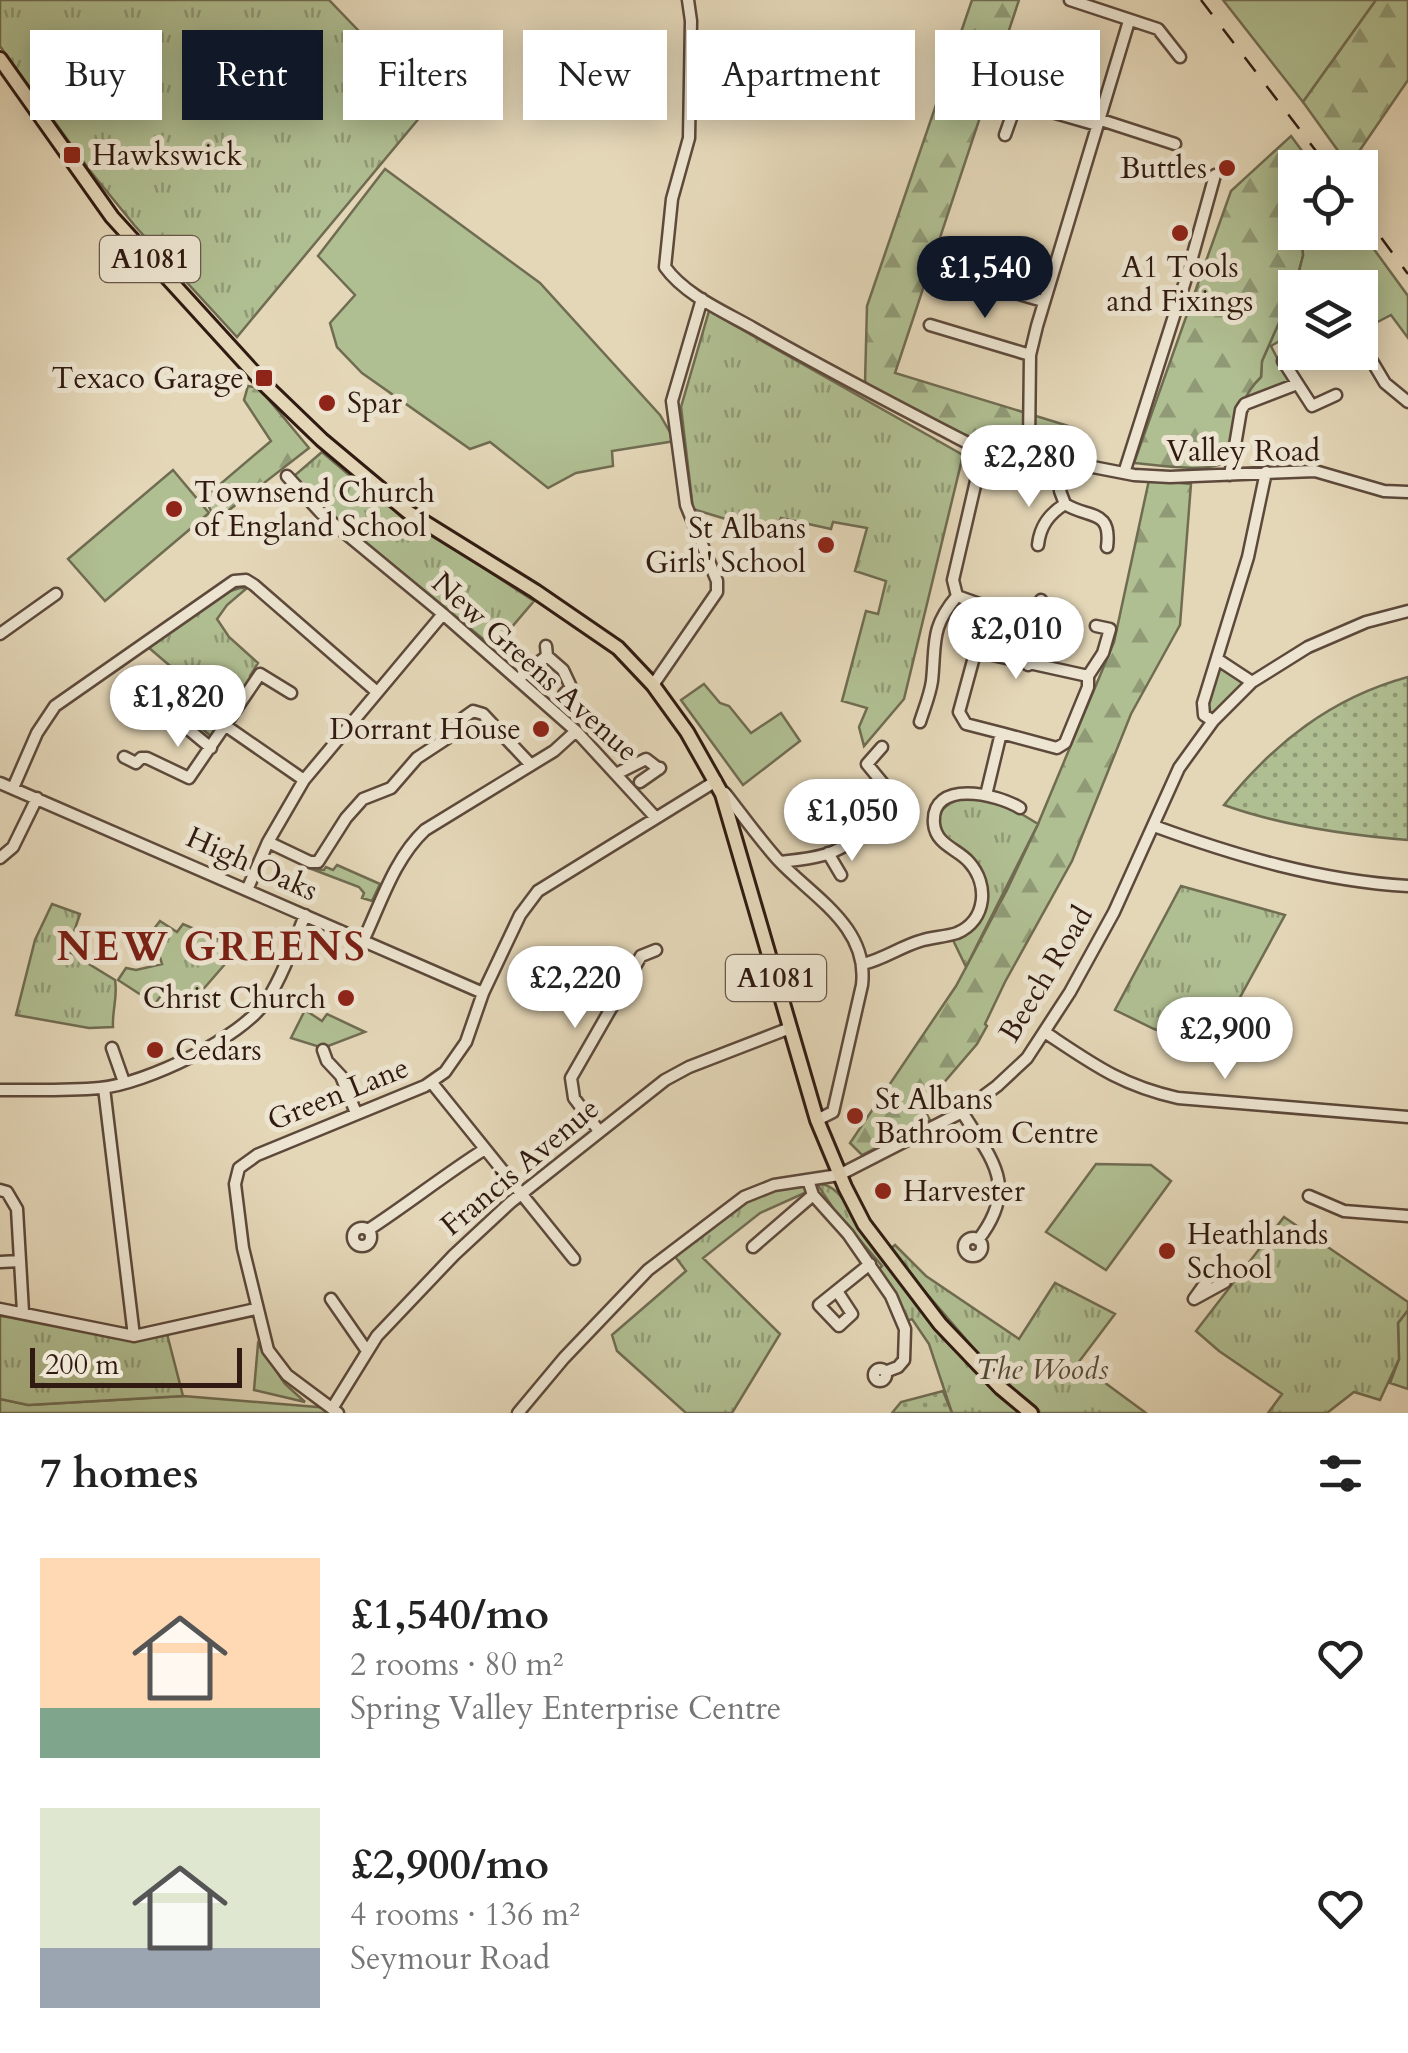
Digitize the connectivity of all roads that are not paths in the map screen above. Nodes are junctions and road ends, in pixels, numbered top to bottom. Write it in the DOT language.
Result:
graph roads {
  1 [pos="688,0"];
  2 [pos="1070,0"];
  3 [pos="1129,21"];
  4 [pos="1180,57"];
  5 [pos="0,59"];
  6 [pos="1011,120"];
  7 [pos="1090,120"];
  8 [pos="1098,122"];
  9 [pos="1005,136"];
  10 [pos="1175,144"];
  11 [pos="1215,175"];
  12 [pos="964,278"];
  13 [pos="702,299"];
  14 [pos="1043,300"];
  15 [pos="930,325"];
  16 [pos="1030,355"];
  17 [pos="1288,370"];
  18 [pos="1377,370"];
  19 [pos="1297,384"];
  20 [pos="1336,395"];
  21 [pos="1408,402"];
  22 [pos="1029,446"];
  23 [pos="982,451"];
  24 [pos="1067,462"];
  25 [pos="1124,472"];
  26 [pos="1266,472"];
  27 [pos="1230,474"];
  28 [pos="287,476"];
  29 [pos="1406,495"];
  30 [pos="1065,504"];
  31 [pos="1038,545"];
  32 [pos="1107,547"];
  33 [pos="56,594"];
  34 [pos="956,596"];
  35 [pos="1041,600"];
  36 [pos="999,611"];
  37 [pos="1408,611"];
  38 [pos="443,614"];
  39 [pos="1096,626"];
  40 [pos="0,634"];
  41 [pos="1217,659"];
  42 [pos="1028,665"];
  43 [pos="1088,676"];
  44 [pos="518,679"];
  45 [pos="1252,682"];
  46 [pos="653,684"];
  47 [pos="572,688"];
  48 [pos="377,692"];
  49 [pos="291,693"];
  50 [pos="176,719"];
  51 [pos="1213,721"];
  52 [pos="920,722"];
  53 [pos="226,726"];
  54 [pos="576,731"];
  55 [pos="1001,734"];
  56 [pos="882,747"];
  57 [pos="211,748"];
  58 [pos="124,757"];
  59 [pos="531,765"];
  60 [pos="616,774"];
  61 [pos="304,780"];
  62 [pos="716,781"];
  63 [pos="0,782"];
  64 [pos="640,782"];
  65 [pos="13,788"];
  66 [pos="843,793"];
  67 [pos="725,794"];
  68 [pos="986,796"];
  69 [pos="36,798"];
  70 [pos="1020,808"];
  71 [pos="656,818"];
  72 [pos="1154,826"];
  73 [pos="860,831"];
  74 [pos="268,842"];
  75 [pos="828,854"];
  76 [pos="0,858"];
  77 [pos="780,862"];
  78 [pos="842,875"];
  79 [pos="1408,886"];
  80 [pos="247,890"];
  81 [pos="305,916"];
  82 [pos="363,941"];
  83 [pos="656,950"];
  84 [pos="863,964"];
  85 [pos="483,993"];
  86 [pos="790,1028"];
  87 [pos="1046,1033"];
  88 [pos="112,1048"];
  89 [pos="323,1050"];
  90 [pos="124,1082"];
  91 [pos="432,1082"];
  92 [pos="104,1088"];
  93 [pos="0,1090"];
  94 [pos="962,1112"];
  95 [pos="356,1113"];
  96 [pos="1408,1117"];
  97 [pos="816,1120"];
  98 [pos="599,1130"];
  99 [pos="484,1150"];
  100 [pos="839,1175"];
  101 [pos="808,1180"];
  102 [pos="0,1190"];
  103 [pos="522,1194"];
  104 [pos="813,1195"];
  105 [pos="1315,1196"];
  106 [pos="1408,1216"];
  107 [pos="368,1230"];
  108 [pos="978,1240"];
  109 [pos="753,1247"];
  110 [pos="574,1259"];
  111 [pos="20,1261"];
  112 [pos="0,1262"];
  113 [pos="870,1264"];
  114 [pos="837,1291"];
  115 [pos="331,1299"];
  116 [pos="0,1309"];
  117 [pos="256,1309"];
  118 [pos="23,1312"];
  119 [pos="134,1336"];
  120 [pos="366,1351"];
  121 [pos="885,1372"];
  122 [pos="335,1410"];
  123 [pos="518,1413"];
  124 [pos="1031,1413"];
  1 -- 13 [label="street"];
  2 -- 3 [label="street"];
  3 -- 4 [label="street"];
  3 -- 8 [label="street"];
  5 -- 46 [label="main road, A1081"];
  6 -- 9 [label="street"];
  7 -- 8 [label="street"];
  8 -- 10 [label="street"];
  8 -- 14 [label="street"];
  11 -- 25 [label="street"];
  12 -- 14 [label="street"];
  13 -- 23 [label="street"];
  13 -- 46 [label="street"];
  14 -- 16 [label="street"];
  15 -- 16 [label="street"];
  16 -- 22 [label="street"];
  17 -- 19 [label="street"];
  18 -- 21 [label="street"];
  19 -- 20 [label="street"];
  19 -- 27 [label="street"];
  22 -- 23 [label="street, Valley Road"];
  22 -- 24 [label="street, Valley Road"];
  23 -- 34 [label="street"];
  24 -- 25 [label="street, Valley Road"];
  24 -- 30 [label="street"];
  25 -- 27 [label="street, Valley Road"];
  26 -- 27 [label="street, Valley Road"];
  26 -- 29 [label="street, Valley Road"];
  26 -- 41 [label="street"];
  28 -- 38 [label="street, New Greens Avenue"];
  30 -- 31 [label="street"];
  30 -- 32 [label="street"];
  33 -- 40 [label="street"];
  34 -- 36 [label="street"];
  34 -- 52 [label="street"];
  35 -- 42 [label="street"];
  37 -- 45 [label="street, Beech Road"];
  38 -- 44 [label="street, New Greens Avenue"];
  38 -- 48 [label="street"];
  39 -- 43 [label="street"];
  41 -- 45 [label="street"];
  41 -- 51 [label="street"];
  42 -- 43 [label="street"];
  42 -- 55 [label="street"];
  43 -- 55 [label="street"];
  44 -- 47 [label="street"];
  44 -- 54 [label="street, New Greens Avenue"];
  45 -- 51 [label="street, Beech Road"];
  46 -- 62 [label="main road, A1081"];
  48 -- 61 [label="street"];
  48 -- 65 [label="street"];
  49 -- 53 [label="street"];
  50 -- 57 [label="street"];
  51 -- 72 [label="street, Beech Road"];
  53 -- 57 [label="street"];
  53 -- 61 [label="street"];
  54 -- 59 [label="street"];
  54 -- 60 [label="street, New Greens Avenue"];
  55 -- 68 [label="street"];
  56 -- 73 [label="street"];
  57 -- 58 [label="street"];
  59 -- 74 [label="street"];
  59 -- 82 [label="street"];
  60 -- 64 [label="street"];
  60 -- 71 [label="street, New Greens Avenue"];
  61 -- 74 [label="street"];
  62 -- 71 [label="street, Green Lane"];
  62 -- 86 [label="main road, A1081"];
  63 -- 65 [label="street, High Oaks"];
  65 -- 69 [label="street, High Oaks"];
  66 -- 73 [label="street"];
  67 -- 77 [label="street"];
  68 -- 70 [label="street"];
  68 -- 84 [label="street"];
  69 -- 76 [label="street"];
  69 -- 80 [label="street, High Oaks"];
  71 -- 85 [label="street, Green Lane"];
  72 -- 79 [label="street"];
  72 -- 87 [label="street, Beech Road"];
  73 -- 75 [label="street"];
  74 -- 80 [label="street"];
  75 -- 77 [label="street"];
  75 -- 78 [label="street"];
  77 -- 84 [label="street"];
  80 -- 81 [label="street, High Oaks"];
  81 -- 82 [label="street, High Oaks"];
  81 -- 90 [label="street"];
  82 -- 85 [label="street, High Oaks"];
  83 -- 98 [label="street"];
  84 -- 97 [label="street"];
  85 -- 91 [label="street, Green Lane"];
  86 -- 97 [label="main road, A1081"];
  86 -- 98 [label="street, Francis Avenue"];
  87 -- 94 [label="street, Beech Road"];
  87 -- 96 [label="street"];
  88 -- 90 [label="street"];
  89 -- 95 [label="street"];
  90 -- 92 [label="street"];
  91 -- 95 [label="street, Green Lane"];
  91 -- 99 [label="street"];
  92 -- 93 [label="street"];
  92 -- 119 [label="street"];
  94 -- 100 [label="street, Beech Road"];
  94 -- 108 [label="street"];
  95 -- 117 [label="street, Green Lane"];
  97 -- 100 [label="main road, A1081"];
  98 -- 103 [label="street, Francis Avenue"];
  99 -- 103 [label="street"];
  99 -- 107 [label="street"];
  100 -- 101 [label="street, Beech Road"];
  100 -- 124 [label="main road, A1081"];
  101 -- 104 [label="street"];
  101 -- 123 [label="street, Beech Road"];
  102 -- 111 [label="street"];
  103 -- 110 [label="street"];
  103 -- 120 [label="street, Francis Avenue"];
  104 -- 109 [label="street"];
  104 -- 113 [label="street"];
  105 -- 106 [label="street"];
  111 -- 112 [label="street"];
  111 -- 118 [label="street"];
  113 -- 114 [label="street"];
  113 -- 121 [label="street"];
  115 -- 120 [label="street"];
  116 -- 118 [label="street"];
  117 -- 119 [label="street"];
  117 -- 122 [label="street, Green Lane"];
  118 -- 119 [label="street"];
  120 -- 122 [label="street, Francis Avenue"];
}
